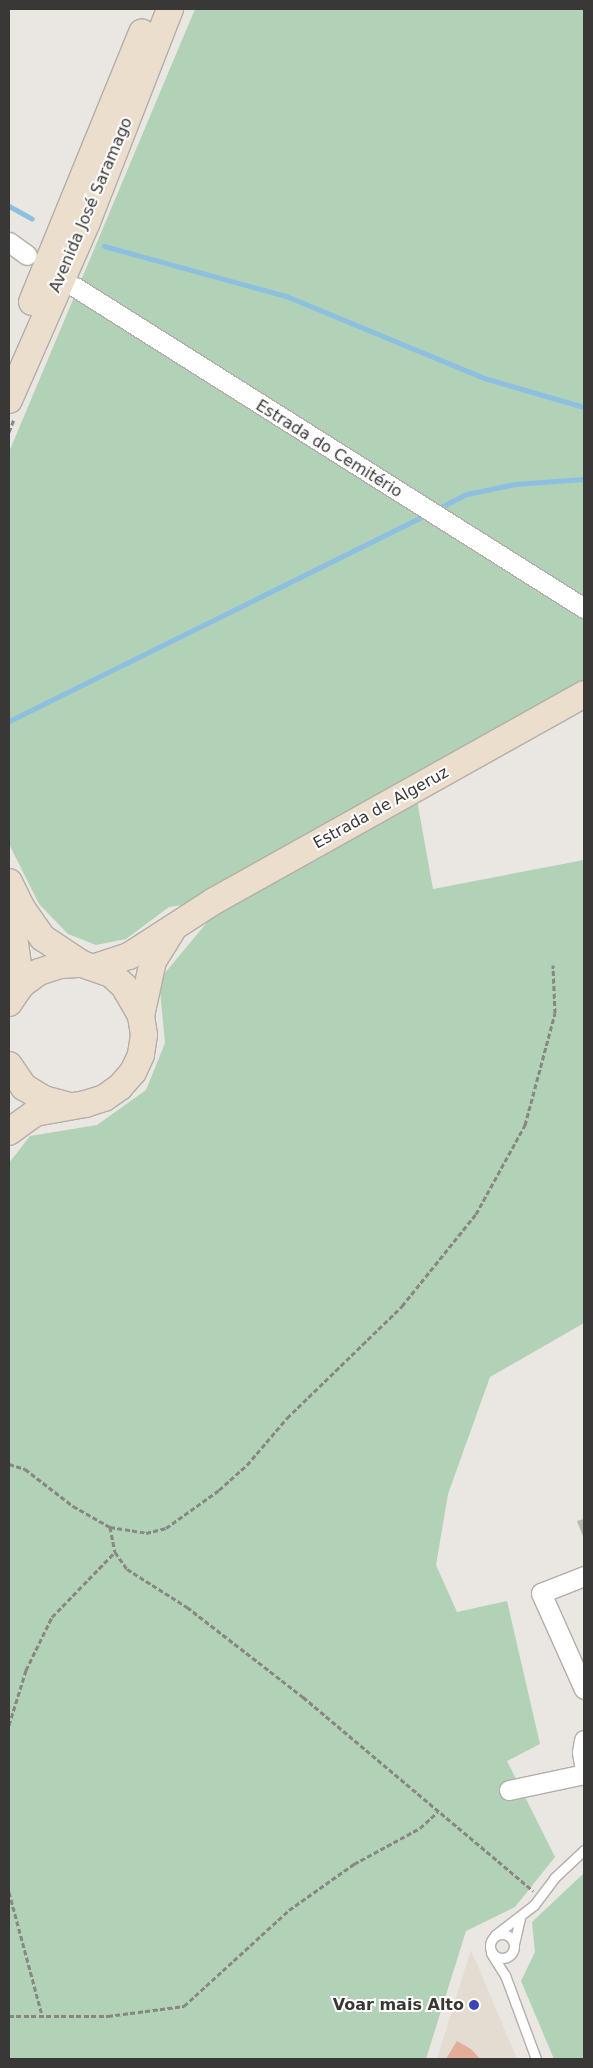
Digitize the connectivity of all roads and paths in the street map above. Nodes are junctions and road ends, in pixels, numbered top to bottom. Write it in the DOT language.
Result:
graph roads {
  1 [pos="152,9"];
  2 [pos="170,9"];
  3 [pos="9,242"];
  4 [pos="28,255"];
  5 [pos="75,287"];
  6 [pos="9,356"];
  7 [pos="9,400"];
  8 [pos="584,608"];
  9 [pos="584,694"];
  10 [pos="9,882"];
  11 [pos="178,924"];
  12 [pos="9,925"];
  13 [pos="552,965"];
  14 [pos="88,966"];
  15 [pos="15,994"];
  16 [pos="141,1016"];
  17 [pos="9,1071"];
  18 [pos="66,1105"];
  19 [pos="9,1132"];
  20 [pos="9,1464"];
  21 [pos="110,1527"];
  22 [pos="115,1552"];
  23 [pos="584,1576"];
  24 [pos="584,1689"];
  25 [pos="9,1725"];
  26 [pos="584,1740"];
  27 [pos="584,1764"];
  28 [pos="584,1774"];
  29 [pos="509,1790"];
  30 [pos="438,1812"];
  31 [pos="584,1850"];
  32 [pos="9,1892"];
  33 [pos="540,1897"];
  34 [pos="520,1917"];
  35 [pos="495,1935"];
  36 [pos="512,1950"];
  37 [pos="491,1952"];
  38 [pos="505,1975"];
  39 [pos="42,2015"];
  40 [pos="9,2016"];
  41 [pos="536,2059"];
  1 -- 6 [label="main road, Avenida José Saramago"];
  2 -- 7 [label="main road, Avenida José Saramago"];
  3 -- 4 [label="street"];
  5 -- 8 [label="street, Estrada do Cemitério"];
  9 -- 11 [label="main road, Estrada de Algeruz"];
  10 -- 14 [label="main road"];
  11 -- 14 [label="main road, Estrada de Algeruz"];
  11 -- 16 [label="main road, Estrada de Algeruz"];
  12 -- 15 [label="main road"];
  13 -- 21 [label="path"];
  14 -- 15 [label="main road, Estrada de Algeruz"];
  14 -- 16 [label="main road, Estrada de Algeruz"];
  16 -- 18 [label="main road, Estrada de Algeruz"];
  17 -- 18 [label="main road, Estrada de Algeruz"];
  18 -- 19 [label="main road, Estrada de Algeruz"];
  20 -- 21 [label="path"];
  21 -- 22 [label="path"];
  22 -- 25 [label="path"];
  22 -- 30 [label="path"];
  23 -- 24 [label="street"];
  26 -- 27 [label="street"];
  28 -- 29 [label="street"];
  30 -- 33 [label="path"];
  30 -- 39 [label="path"];
  31 -- 33 [label="lane"];
  32 -- 39 [label="path"];
  33 -- 34 [label="lane"];
  34 -- 35 [label="lane"];
  34 -- 36 [label="lane"];
  35 -- 36 [label="lane"];
  35 -- 37 [label="lane"];
  36 -- 37 [label="lane"];
  36 -- 38 [label="lane"];
  37 -- 38 [label="lane"];
  38 -- 41 [label="lane"];
  39 -- 40 [label="path"];
}
